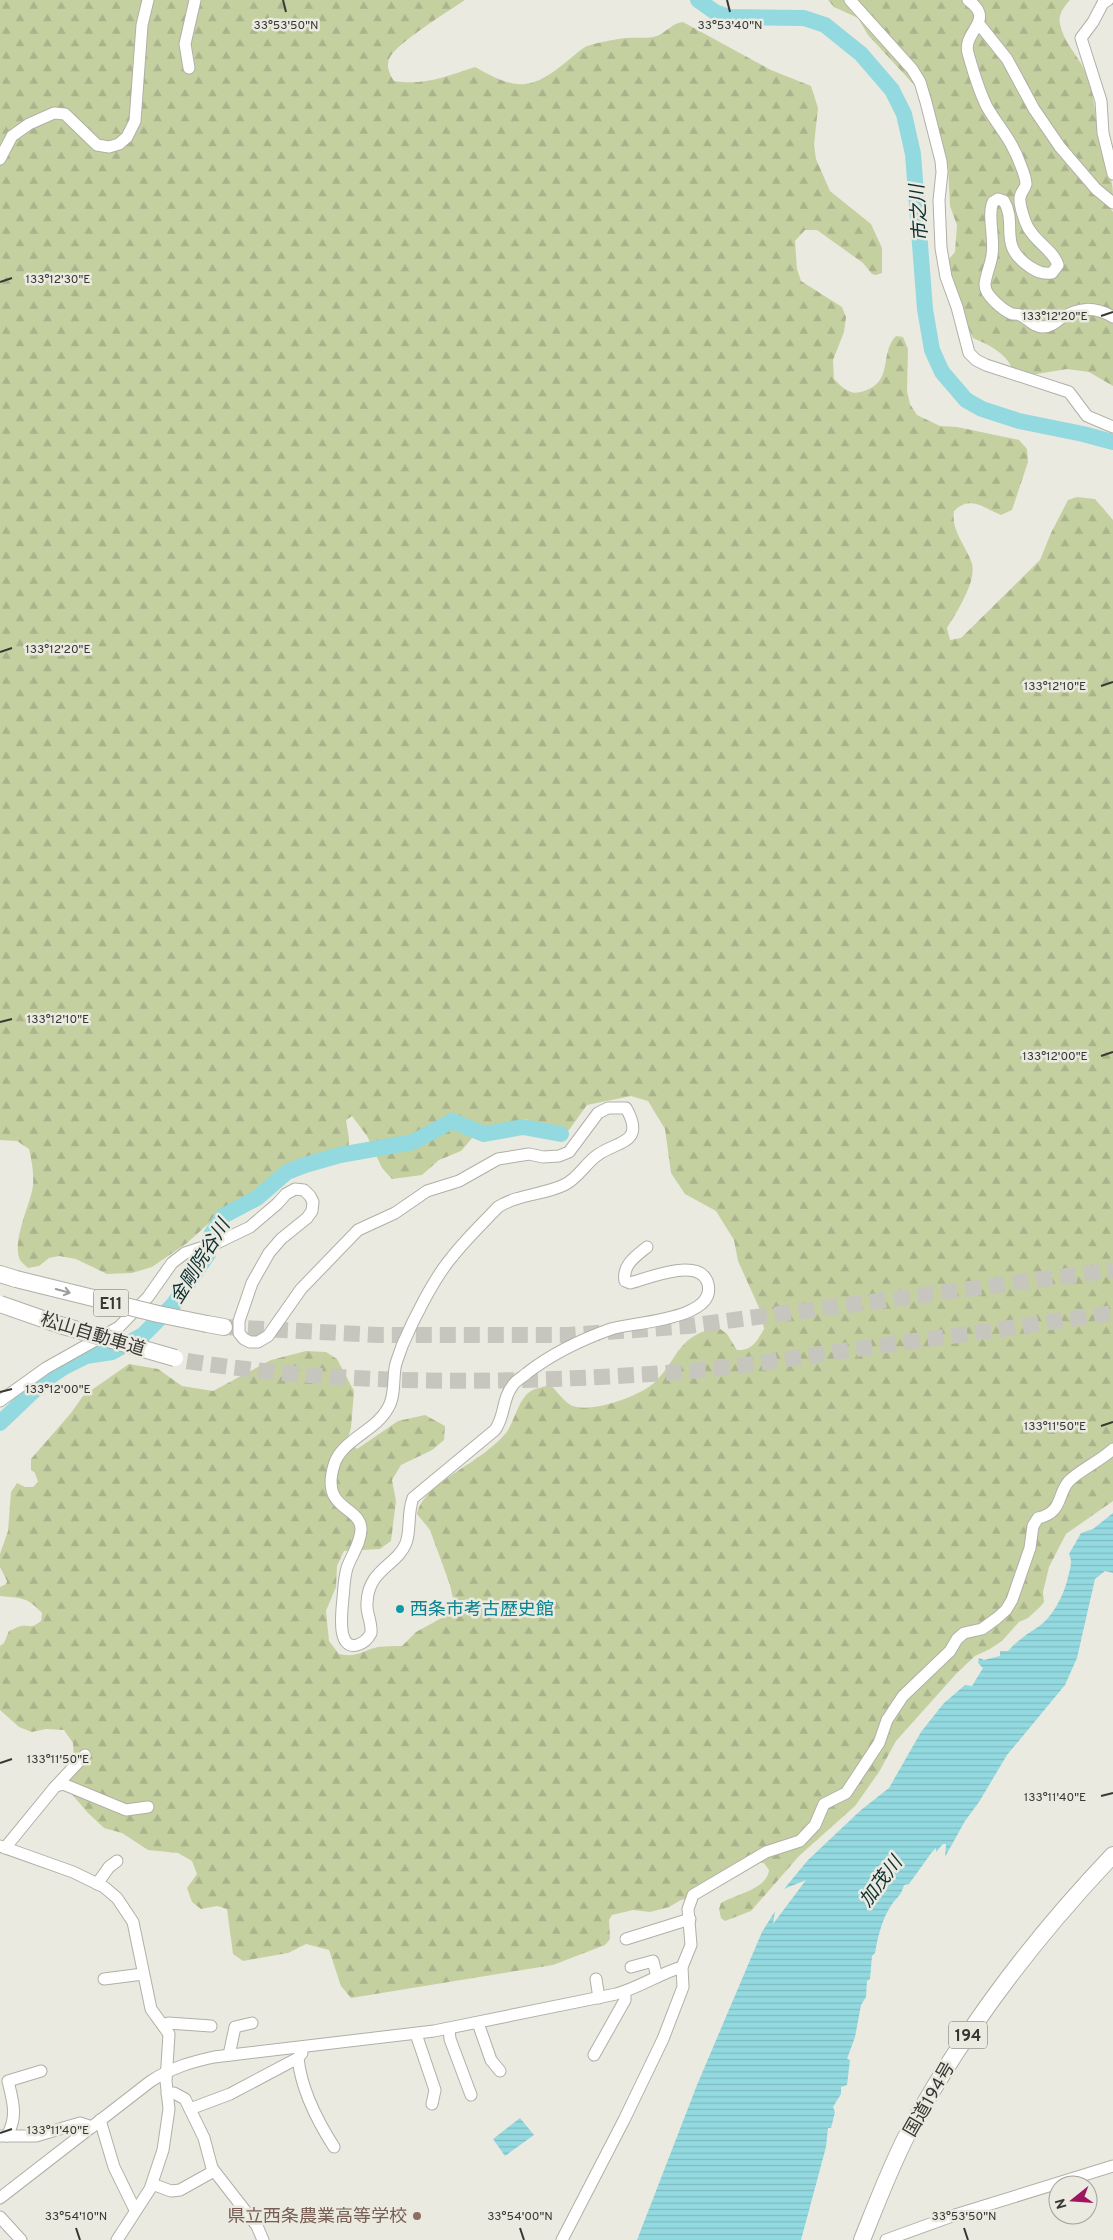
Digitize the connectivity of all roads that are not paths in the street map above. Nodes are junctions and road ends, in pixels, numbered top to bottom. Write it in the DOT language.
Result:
graph roads {
  1 [pos="148,0"];
  2 [pos="195,0"];
  3 [pos="850,0"];
  4 [pos="968,0"];
  5 [pos="1108,0"];
  6 [pos="1113,1"];
  7 [pos="979,24"];
  8 [pos="189,68"];
  9 [pos="0,158"];
  10 [pos="1113,174"];
  11 [pos="1113,203"];
  12 [pos="1113,317"];
  13 [pos="1113,427"];
  14 [pos="647,1247"];
  15 [pos="0,1274"];
  16 [pos="0,1304"];
  17 [pos="216,1325"];
  18 [pos="181,1360"];
  19 [pos="0,1400"];
  20 [pos="1113,1449"];
  21 [pos="85,1756"];
  22 [pos="56,1786"];
  23 [pos="148,1807"];
  24 [pos="2,1847"];
  25 [pos="1113,1855"];
  26 [pos="117,1861"];
  27 [pos="97,1884"];
  28 [pos="690,1919"];
  29 [pos="626,1939"];
  30 [pos="631,1967"];
  31 [pos="682,1967"];
  32 [pos="143,1974"];
  33 [pos="657,1977"];
  34 [pos="104,1979"];
  35 [pos="596,1979"];
  36 [pos="625,1992"];
  37 [pos="599,1998"];
  38 [pos="252,2023"];
  39 [pos="478,2023"];
  40 [pos="163,2025"];
  41 [pos="210,2026"];
  42 [pos="448,2028"];
  43 [pos="416,2034"];
  44 [pos="587,2042"];
  45 [pos="307,2046"];
  46 [pos="229,2056"];
  47 [pos="298,2058"];
  48 [pos="42,2071"];
  49 [pos="166,2071"];
  50 [pos="500,2071"];
  51 [pos="167,2094"];
  52 [pos="471,2095"];
  53 [pos="432,2104"];
  54 [pos="190,2109"];
  55 [pos="96,2124"];
  56 [pos="3,2136"];
  57 [pos="334,2147"];
  58 [pos="1113,2166"];
  59 [pos="214,2171"];
  60 [pos="152,2184"];
  61 [pos="0,2198"];
  62 [pos="135,2210"];
  63 [pos="0,2216"];
  64 [pos="21,2240"];
  65 [pos="117,2240"];
  66 [pos="263,2240"];
  67 [pos="562,2240"];
  68 [pos="862,2240"];
  69 [pos="886,2240"];
  1 -- 9 [label="street"];
  2 -- 8 [label="street"];
  3 -- 13 [label="street"];
  4 -- 7 [label="street"];
  5 -- 6 [label="street"];
  5 -- 10 [label="street"];
  7 -- 11 [label="street"];
  7 -- 12 [label="street"];
  14 -- 19 [label="street"];
  15 -- 17 [label="highway, 松山自動車道 / E11, one-way, bridge"];
  16 -- 18 [label="highway, 松山自動車道 / E11, bridge"];
  20 -- 28 [label="street"];
  21 -- 22 [label="street"];
  22 -- 23 [label="street"];
  22 -- 24 [label="street"];
  24 -- 27 [label="street"];
  25 -- 68 [label="highway, 国道194号 / 194"];
  26 -- 27 [label="street"];
  27 -- 32 [label="street"];
  28 -- 29 [label="street"];
  28 -- 31 [label="street"];
  30 -- 33 [label="street"];
  31 -- 33 [label="street"];
  31 -- 67 [label="street"];
  32 -- 34 [label="street"];
  32 -- 40 [label="street"];
  33 -- 36 [label="street"];
  35 -- 37 [label="street"];
  36 -- 37 [label="street"];
  36 -- 44 [label="street"];
  37 -- 39 [label="street"];
  38 -- 46 [label="street"];
  39 -- 42 [label="street"];
  39 -- 50 [label="street"];
  40 -- 41 [label="street"];
  40 -- 49 [label="street"];
  42 -- 43 [label="street"];
  42 -- 52 [label="street"];
  43 -- 45 [label="street"];
  43 -- 53 [label="street"];
  45 -- 46 [label="street"];
  45 -- 47 [label="street"];
  46 -- 49 [label="street"];
  47 -- 54 [label="street"];
  47 -- 57 [label="street"];
  48 -- 56 [label="street"];
  49 -- 51 [label="street"];
  49 -- 55 [label="street"];
  51 -- 54 [label="street"];
  51 -- 60 [label="street"];
  54 -- 59 [label="street"];
  55 -- 56 [label="street"];
  55 -- 61 [label="street"];
  55 -- 62 [label="street"];
  58 -- 69 [label="street"];
  59 -- 60 [label="street"];
  59 -- 66 [label="street"];
  60 -- 62 [label="street"];
  62 -- 65 [label="street"];
  63 -- 64 [label="street"];
}
